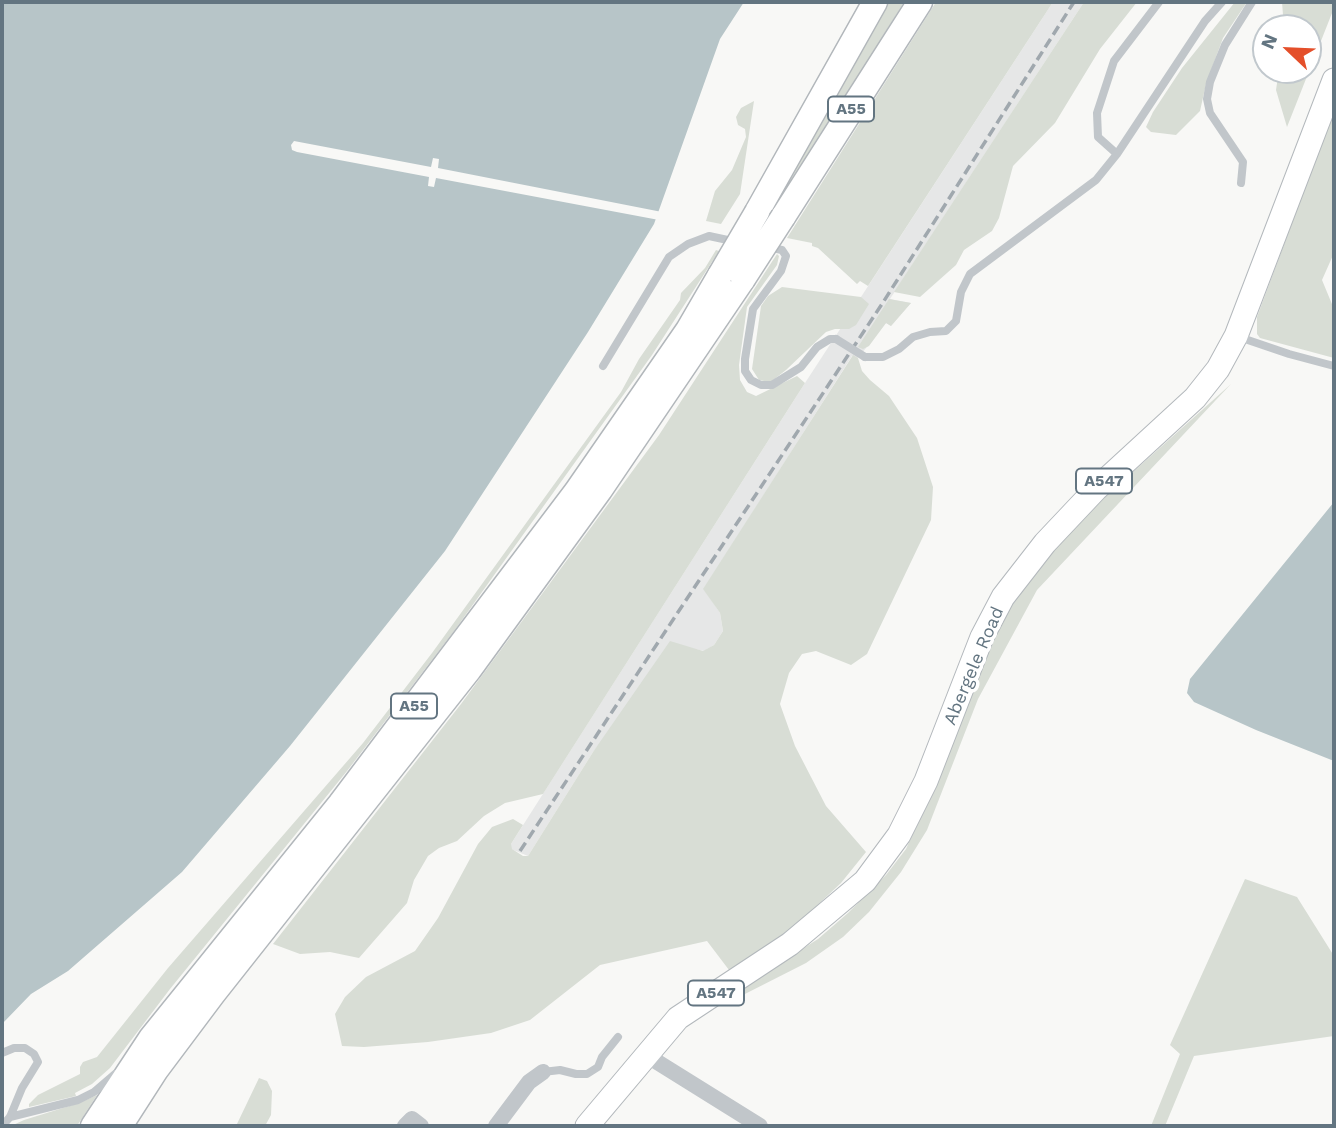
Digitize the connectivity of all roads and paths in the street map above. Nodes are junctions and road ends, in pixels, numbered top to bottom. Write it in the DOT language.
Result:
graph roads {
  1 [pos="875,2"];
  2 [pos="920,2"];
  3 [pos="1159,2"];
  4 [pos="1222,2"];
  5 [pos="1252,2"];
  6 [pos="1334,80"];
  7 [pos="1117,155"];
  8 [pos="1241,183"];
  9 [pos="746,243"];
  10 [pos="758,246"];
  11 [pos="732,277"];
  12 [pos="1236,336"];
  13 [pos="603,366"];
  14 [pos="1334,366"];
  15 [pos="618,1037"];
  16 [pos="151,1038"];
  17 [pos="2,1054"];
  18 [pos="646,1055"];
  19 [pos="542,1072"];
  20 [pos="10,1118"];
  21 [pos="2,1126"];
  22 [pos="93,1126"];
  23 [pos="120,1126"];
  24 [pos="405,1126"];
  25 [pos="421,1126"];
  26 [pos="496,1126"];
  27 [pos="587,1126"];
  28 [pos="760,1126"];
  1 -- 11 [label="highway, A55, bridge"];
  2 -- 11 [label="highway, A55, bridge"];
  3 -- 7 [label="lane"];
  4 -- 7 [label="lane"];
  5 -- 8 [label="lane"];
  6 -- 12 [label="main road, Abergele Road / A547"];
  7 -- 10 [label="lane, bridge"];
  9 -- 13 [label="lane"];
  11 -- 16 [label="highway, A55"];
  11 -- 23 [label="highway, A55"];
  12 -- 14 [label="lane"];
  12 -- 18 [label="main road, Abergele Road / A547"];
  15 -- 19 [label="lane"];
  16 -- 20 [label="lane"];
  16 -- 22 [label="highway, A55"];
  17 -- 20 [label="lane"];
  18 -- 27 [label="main road, Abergele Road / A547"];
  18 -- 28 [label="street"];
  19 -- 26 [label="street"];
  20 -- 21 [label="lane"];
  24 -- 25 [label="street"];
}
